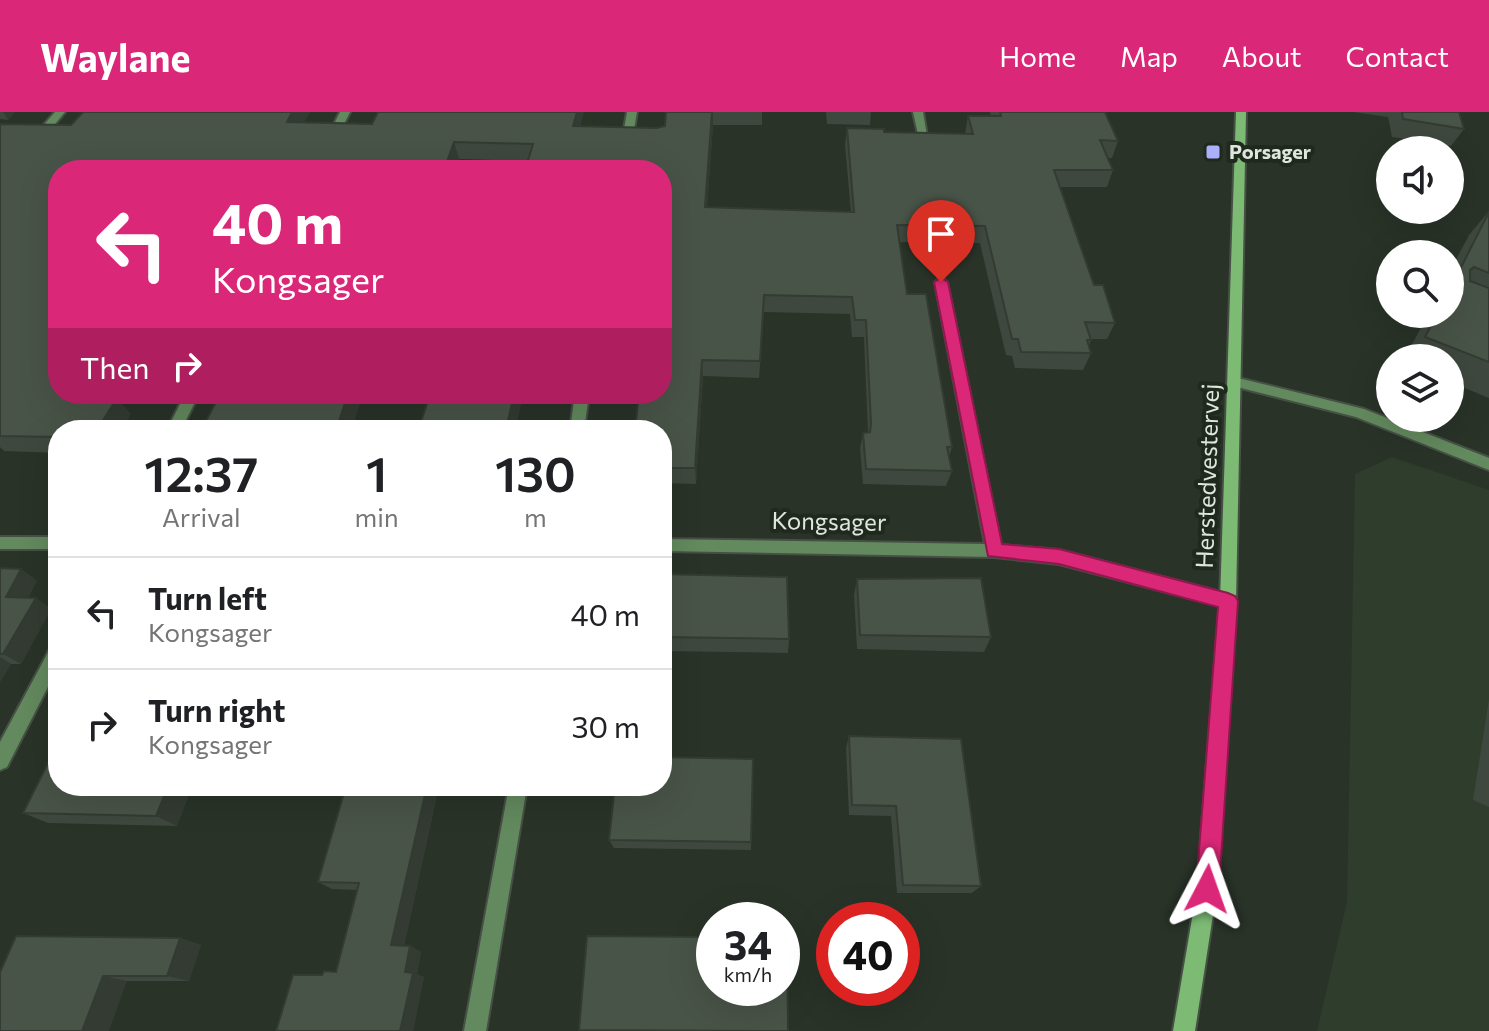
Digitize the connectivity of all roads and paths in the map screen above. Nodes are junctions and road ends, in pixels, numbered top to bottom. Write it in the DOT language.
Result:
graph roads {
  1 [pos="60,112"];
  2 [pos="345,112"];
  3 [pos="632,112"];
  4 [pos="918,112"];
  5 [pos="1241,112"];
  6 [pos="46,128"];
  7 [pos="337,128"];
  8 [pos="923,134"];
  9 [pos="628,135"];
  10 [pos="941,282"];
  11 [pos="1234,382"];
  12 [pos="1489,464"];
  13 [pos="0,543"];
  14 [pos="48,543"];
  15 [pos="672,545"];
  16 [pos="994,551"];
  17 [pos="1228,601"];
  18 [pos="48,669"];
  19 [pos="0,761"];
  20 [pos="516,796"];
  21 [pos="475,1031"];
  22 [pos="1184,1031"];
  1 -- 6 [label="street"];
  2 -- 7 [label="street"];
  3 -- 9 [label="street"];
  4 -- 8 [label="street"];
  5 -- 11 [label="street, Herstedvestervej"];
  10 -- 16 [label="street"];
  11 -- 12 [label="street"];
  11 -- 17 [label="street, Herstedvestervej"];
  13 -- 14 [label="street"];
  15 -- 16 [label="street, Kongsager"];
  16 -- 17 [label="street, Kongsager"];
  17 -- 22 [label="street, Herstedvestervej"];
  18 -- 19 [label="street"];
  20 -- 21 [label="street"];
}
